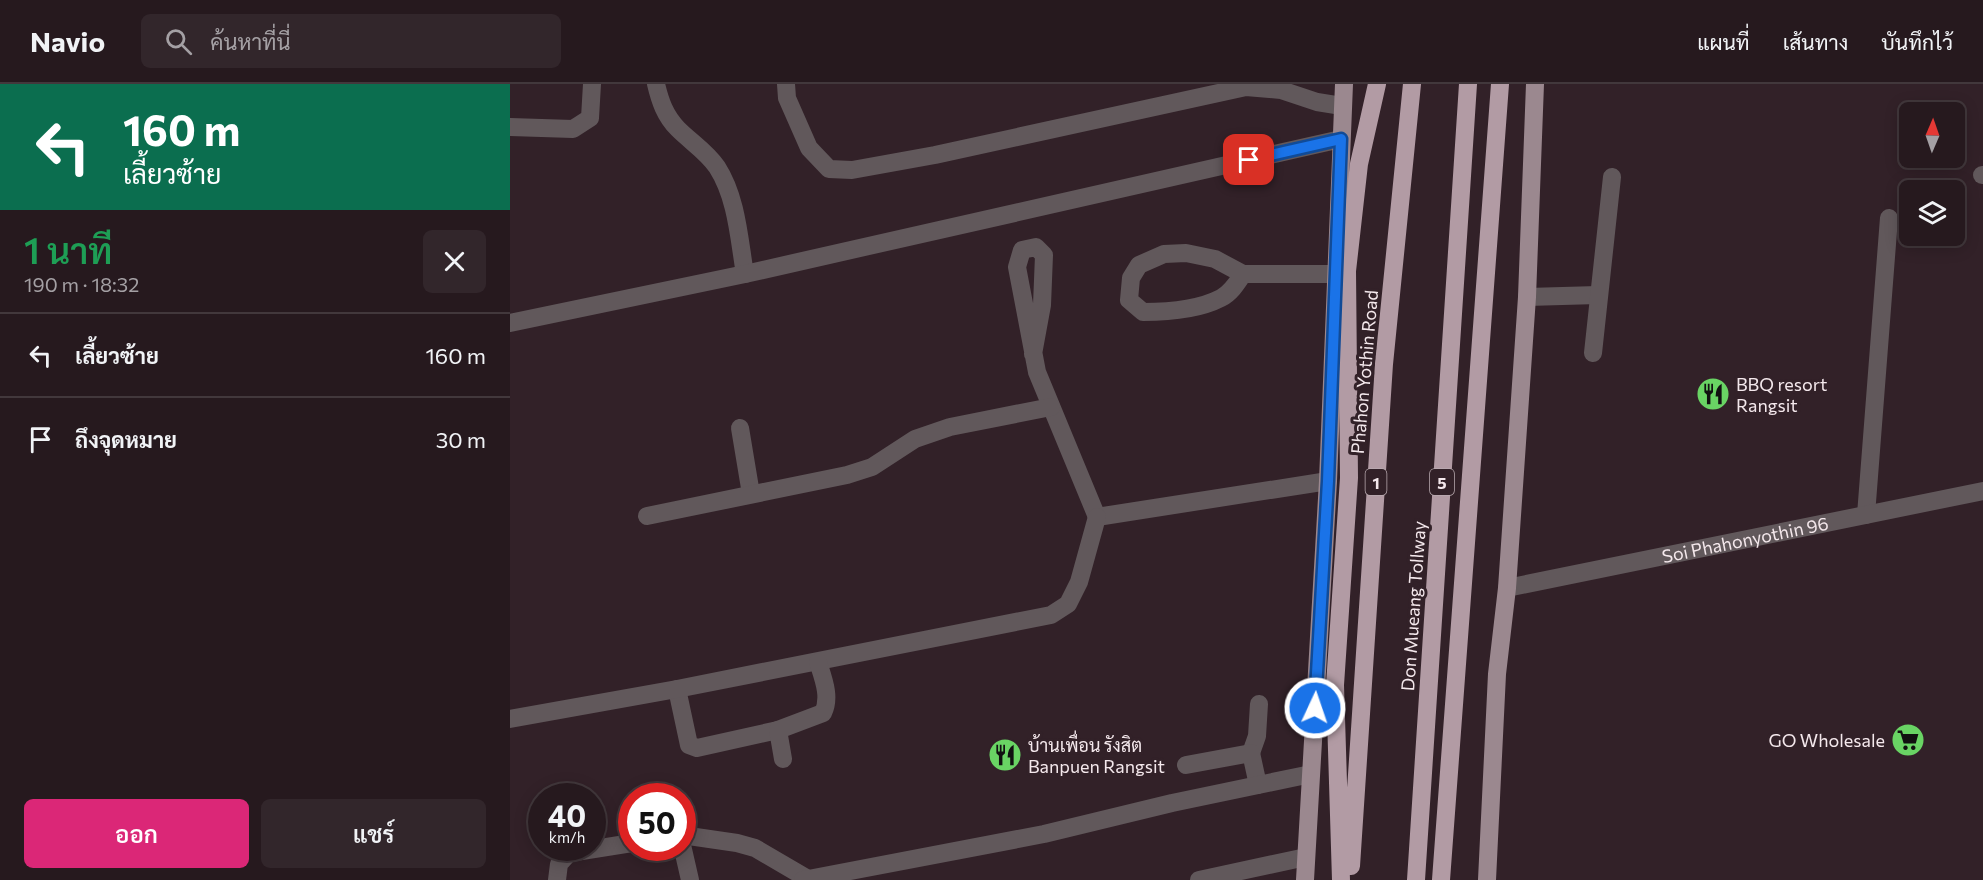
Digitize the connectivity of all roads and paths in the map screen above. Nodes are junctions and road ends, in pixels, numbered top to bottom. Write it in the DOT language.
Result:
graph roads {
  1 [pos="592,84"];
  2 [pos="656,84"];
  3 [pos="786,84"];
  4 [pos="1344,84"];
  5 [pos="1377,84"];
  6 [pos="1412,84"];
  7 [pos="1468,84"];
  8 [pos="1500,84"];
  9 [pos="1534,84"];
  10 [pos="1342,106"];
  11 [pos="510,127"];
  12 [pos="1341,139"];
  13 [pos="1611,177"];
  14 [pos="1889,218"];
  15 [pos="745,274"];
  16 [pos="1243,274"];
  17 [pos="1336,274"];
  18 [pos="1598,295"];
  19 [pos="1527,297"];
  20 [pos="510,323"];
  21 [pos="1593,353"];
  22 [pos="1033,354"];
  23 [pos="1051,407"];
  24 [pos="740,428"];
  25 [pos="1328,481"];
  26 [pos="1983,491"];
  27 [pos="751,494"];
  28 [pos="1866,515"];
  29 [pos="647,516"];
  30 [pos="1097,517"];
  31 [pos="1507,588"];
  32 [pos="818,662"];
  33 [pos="677,689"];
  34 [pos="1259,704"];
  35 [pos="510,719"];
  36 [pos="778,730"];
  37 [pos="1251,753"];
  38 [pos="783,759"];
  39 [pos="1186,765"];
  40 [pos="1311,774"];
  41 [pos="1257,785"];
  42 [pos="696,837"];
  43 [pos="618,845"];
  44 [pos="1306,857"];
  45 [pos="686,861"];
  46 [pos="805,879"];
  47 [pos="557,880"];
  48 [pos="690,880"];
  49 [pos="1199,880"];
  50 [pos="1305,880"];
  51 [pos="1341,880"];
  52 [pos="1350,880"];
  53 [pos="1416,880"];
  54 [pos="1441,880"];
  55 [pos="1487,880"];
  1 -- 11 [label="street"];
  2 -- 15 [label="street"];
  3 -- 10 [label="street"];
  4 -- 10 [label="main road, Phahon Yothin Road"];
  5 -- 51 [label="highway"];
  6 -- 52 [label="highway, Phahon Yothin Road / 1"];
  7 -- 53 [label="highway, Don Mueang Tollway / 5"];
  8 -- 54 [label="highway"];
  9 -- 19 [label="main road"];
  10 -- 12 [label="main road, Phahon Yothin Road"];
  12 -- 15 [label="street"];
  12 -- 17 [label="main road, Phahon Yothin Road"];
  13 -- 18 [label="street"];
  14 -- 28 [label="street"];
  15 -- 20 [label="street"];
  16 -- 16 [label="street"];
  16 -- 17 [label="street"];
  17 -- 25 [label="main road, Phahon Yothin Road"];
  18 -- 19 [label="street"];
  18 -- 21 [label="street"];
  19 -- 31 [label="main road"];
  22 -- 22 [label="street"];
  22 -- 23 [label="street"];
  23 -- 27 [label="street"];
  23 -- 30 [label="street"];
  24 -- 27 [label="street"];
  25 -- 30 [label="street"];
  25 -- 40 [label="main road, Phahon Yothin Road"];
  26 -- 28 [label="street, Soi Phahonyothin 96"];
  27 -- 29 [label="street"];
  28 -- 31 [label="street, Soi Phahonyothin 96"];
  30 -- 32 [label="street"];
  31 -- 55 [label="main road"];
  32 -- 33 [label="street"];
  32 -- 36 [label="street"];
  33 -- 35 [label="street"];
  33 -- 36 [label="street"];
  34 -- 37 [label="street"];
  36 -- 38 [label="street"];
  37 -- 39 [label="street"];
  37 -- 41 [label="street"];
  40 -- 41 [label="street"];
  40 -- 44 [label="main road, Phahon Yothin Road"];
  41 -- 46 [label="street"];
  42 -- 46 [label="street"];
  43 -- 47 [label="street"];
  44 -- 49 [label="street"];
  44 -- 50 [label="main road, Phahon Yothin Road"];
  45 -- 48 [label="street"];
}
